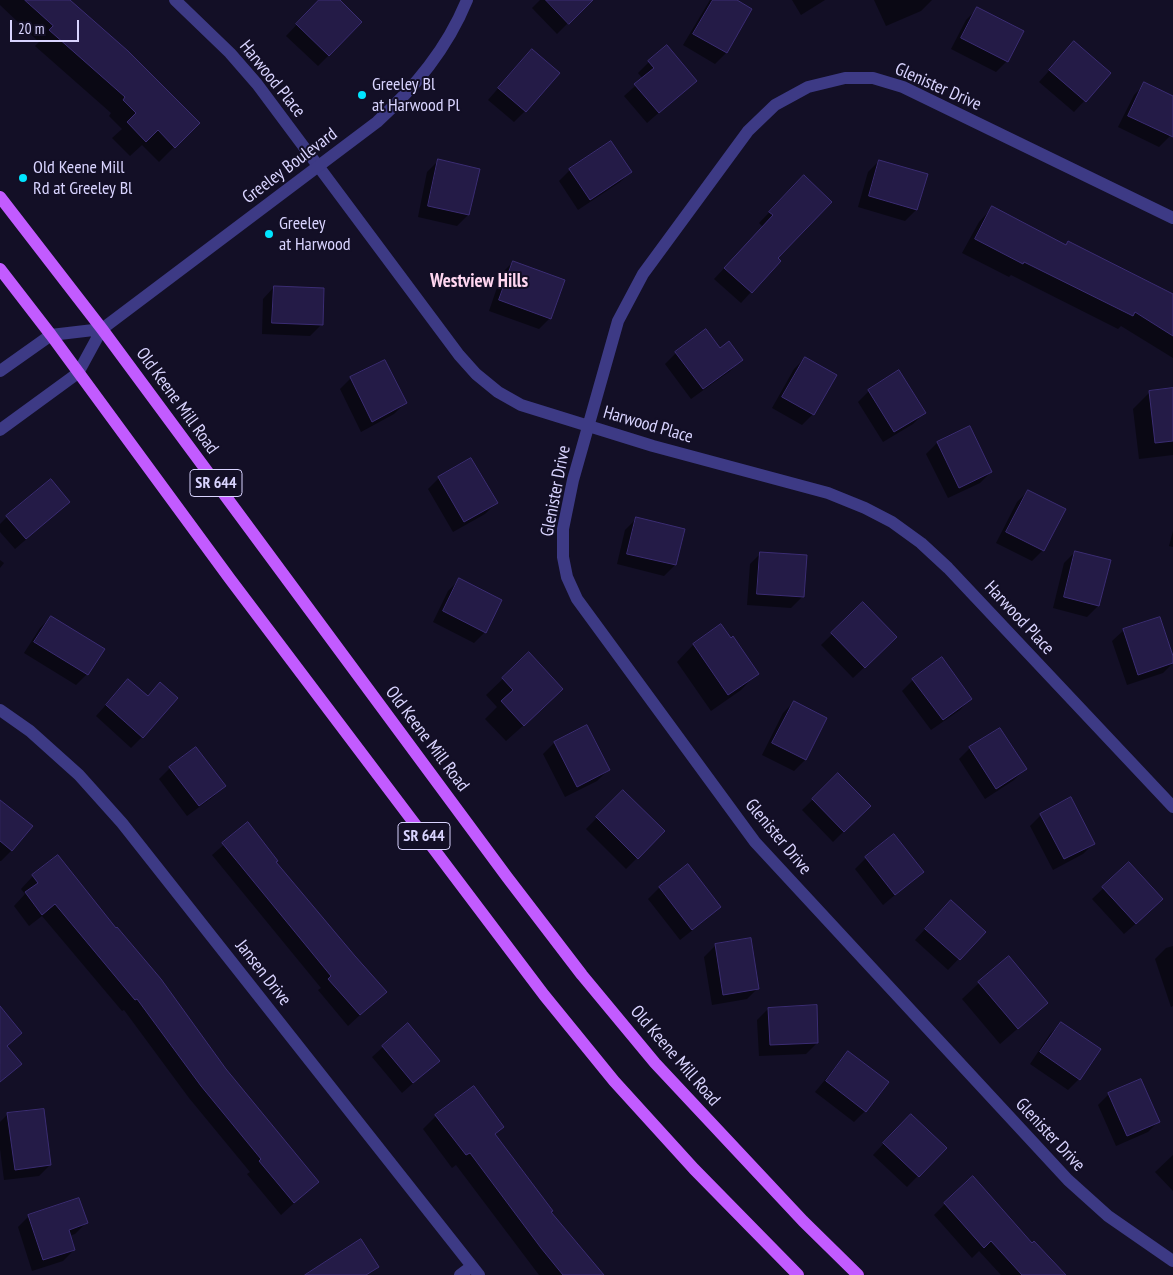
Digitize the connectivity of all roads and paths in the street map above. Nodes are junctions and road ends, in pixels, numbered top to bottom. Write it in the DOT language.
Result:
graph roads {
  1 [pos="175,0"];
  2 [pos="467,0"];
  3 [pos="318,167"];
  4 [pos="0,197"];
  5 [pos="1173,218"];
  6 [pos="0,269"];
  7 [pos="102,329"];
  8 [pos="51,335"];
  9 [pos="0,372"];
  10 [pos="78,373"];
  11 [pos="587,426"];
  12 [pos="0,430"];
  13 [pos="0,710"];
  14 [pos="1173,807"];
  15 [pos="1173,1261"];
  16 [pos="475,1270"];
  17 [pos="460,1275"];
  18 [pos="798,1275"];
  19 [pos="858,1275"];
  1 -- 3 [label="street, Harwood Place"];
  2 -- 3 [label="street, Greeley Boulevard"];
  3 -- 7 [label="street, Greeley Boulevard"];
  3 -- 11 [label="street, Harwood Place"];
  4 -- 7 [label="main road, Old Keene Mill Road / SR 644"];
  5 -- 11 [label="street, Glenister Drive"];
  6 -- 8 [label="main road, SR 644"];
  7 -- 8 [label="street"];
  7 -- 10 [label="street, Greeley Boulevard"];
  7 -- 19 [label="main road, Old Keene Mill Road / SR 644"];
  8 -- 9 [label="street"];
  8 -- 10 [label="main road, SR 644"];
  10 -- 12 [label="street, Greeley Boulevard"];
  10 -- 18 [label="main road, SR 644"];
  11 -- 14 [label="street, Harwood Place"];
  11 -- 15 [label="street, Glenister Drive"];
  13 -- 16 [label="street, Jansen Drive"];
  16 -- 17 [label="street"];
}
